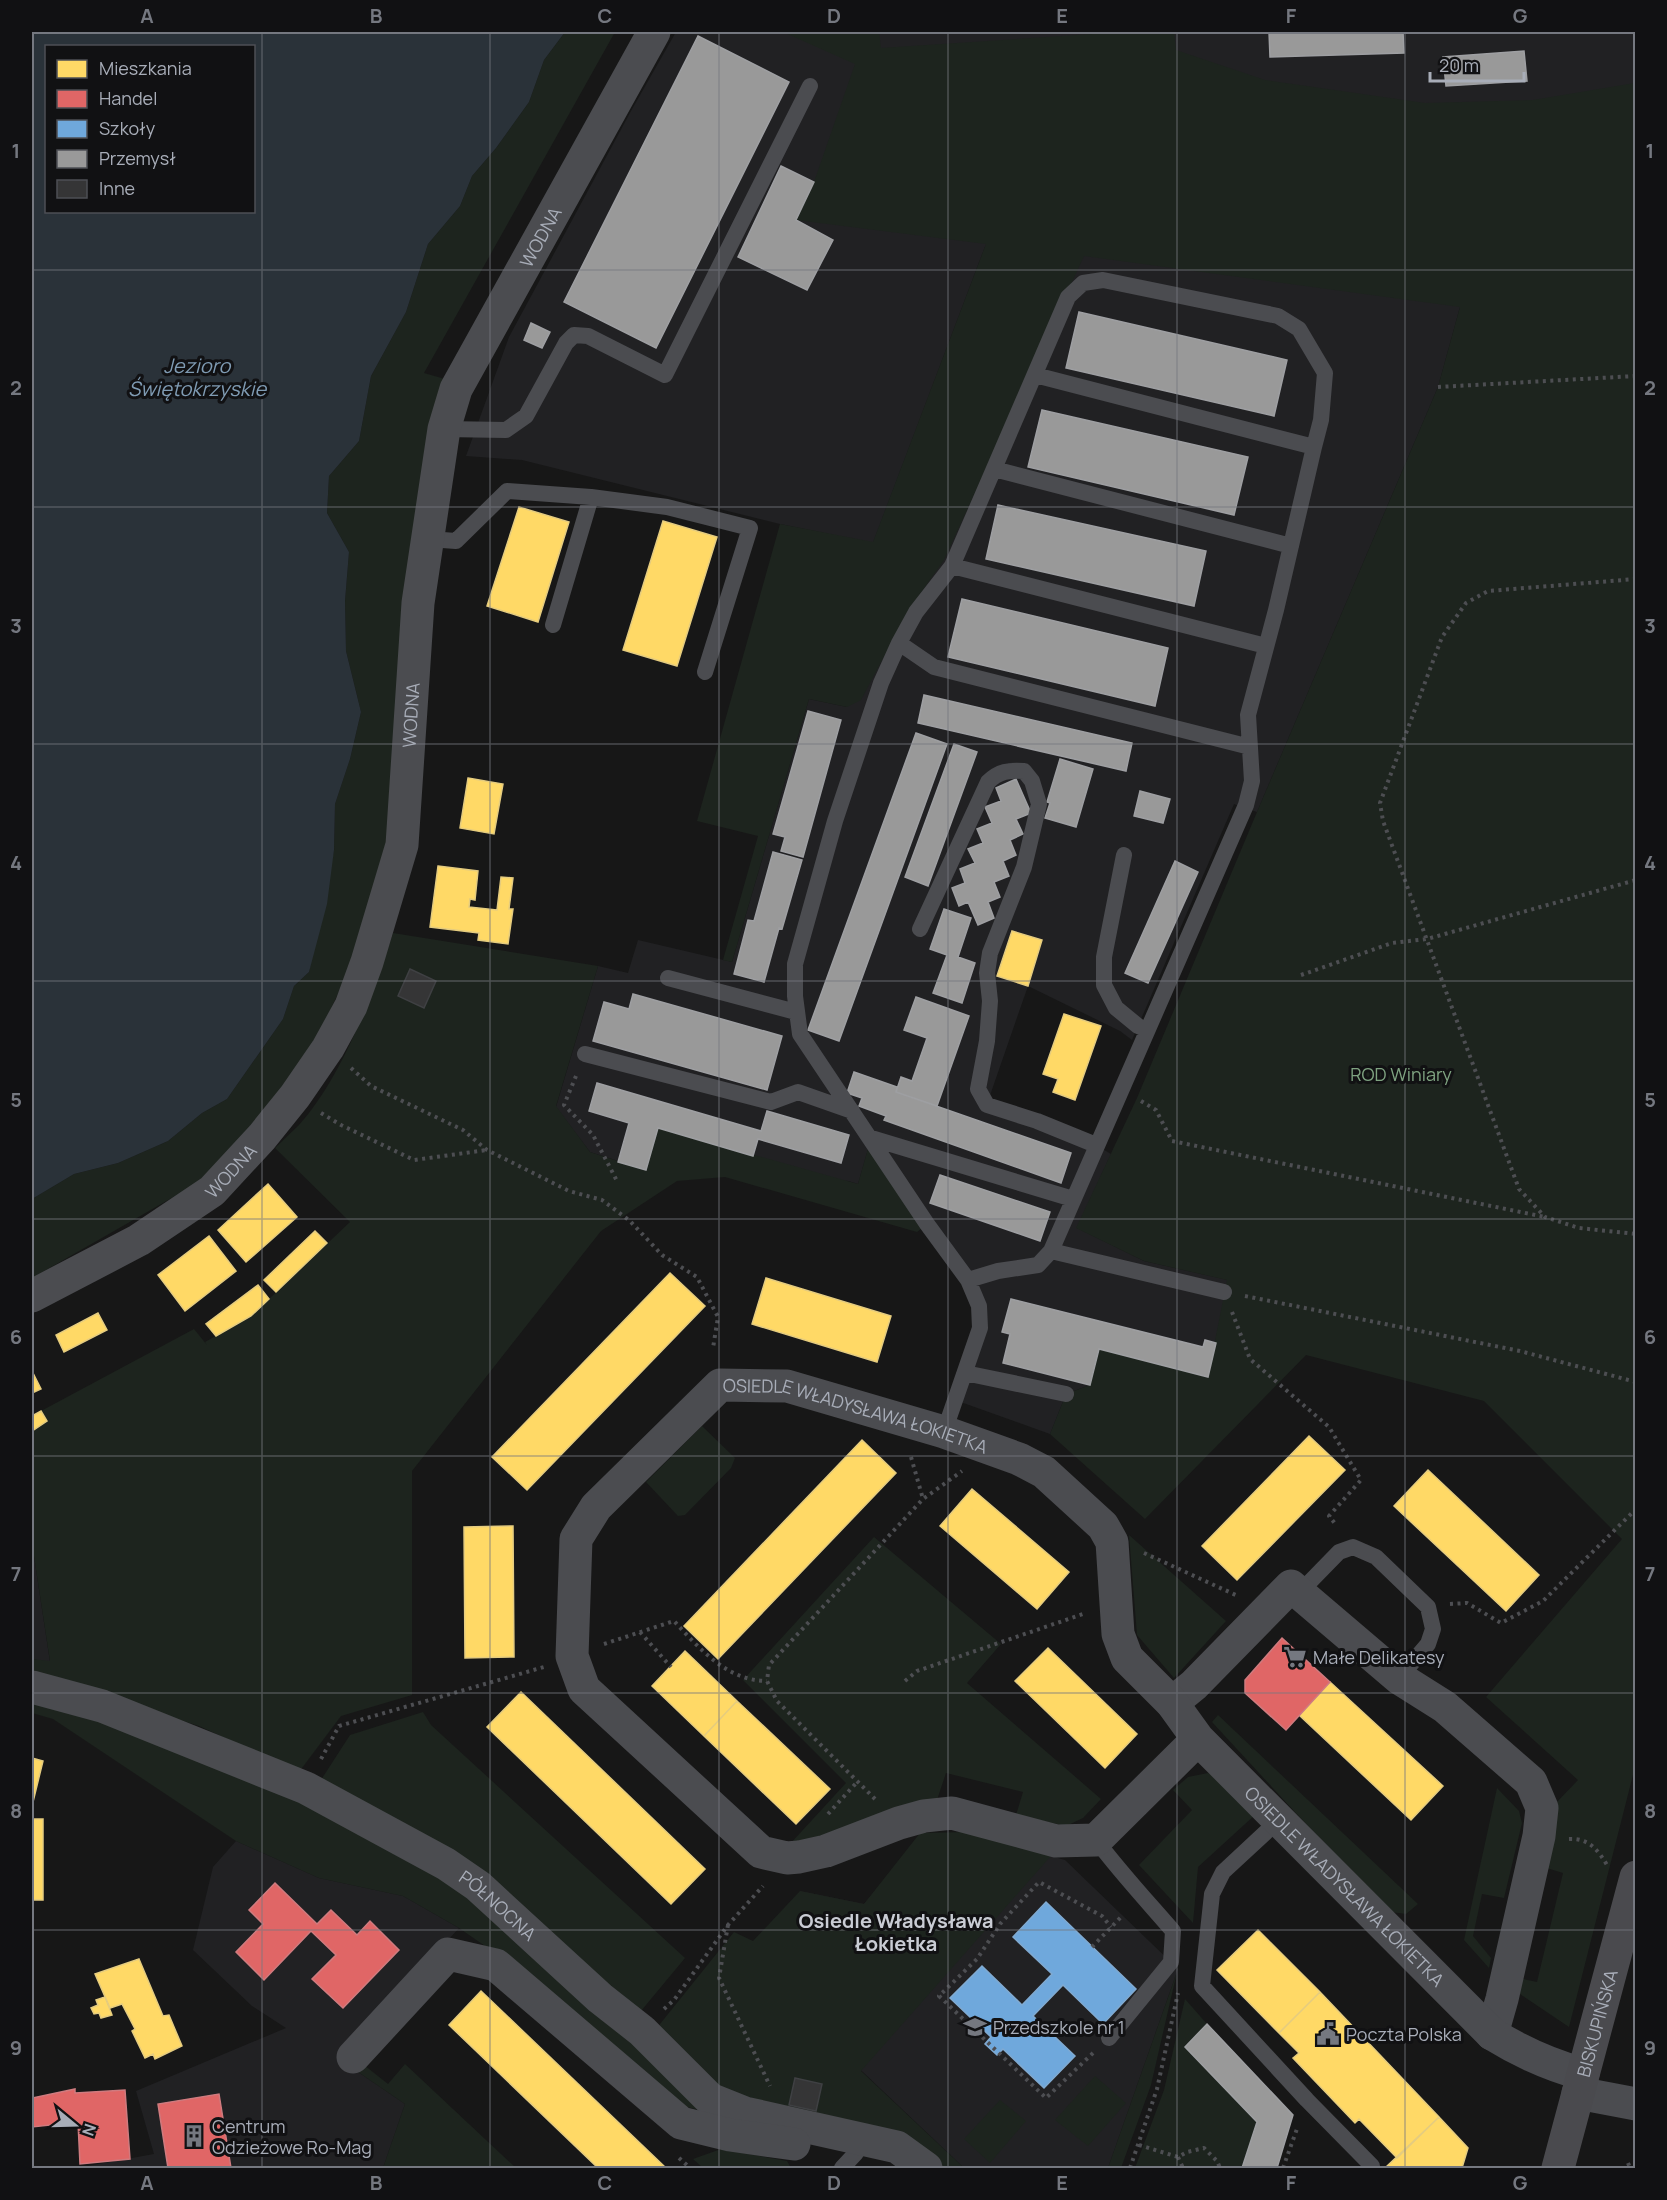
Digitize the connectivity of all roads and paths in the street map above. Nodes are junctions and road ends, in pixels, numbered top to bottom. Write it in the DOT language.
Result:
graph roads {
  1 [pos="654,32"];
  2 [pos="810,86"];
  3 [pos="1035,375"];
  4 [pos="1635,376"];
  5 [pos="1438,387"];
  6 [pos="444,429"];
  7 [pos="1314,447"];
  8 [pos="994,469"];
  9 [pos="591,497"];
  10 [pos="429,539"];
  11 [pos="1291,546"];
  12 [pos="952,566"];
  13 [pos="1635,579"];
  14 [pos="553,625"];
  15 [pos="899,642"];
  16 [pos="1266,646"];
  17 [pos="705,672"];
  18 [pos="1250,747"];
  19 [pos="1124,855"];
  20 [pos="1635,880"];
  21 [pos="920,929"];
  22 [pos="1428,939"];
  23 [pos="1301,975"];
  24 [pos="668,978"];
  25 [pos="796,1012"];
  26 [pos="1147,1030"];
  27 [pos="328,1048"];
  28 [pos="585,1054"];
  29 [pos="295,1096"];
  30 [pos="1137,1098"];
  31 [pos="852,1111"];
  32 [pos="871,1138"];
  33 [pos="1096,1145"];
  34 [pos="487,1150"];
  35 [pos="617,1181"];
  36 [pos="1073,1199"];
  37 [pos="1545,1217"];
  38 [pos="1635,1234"];
  39 [pos="1051,1251"];
  40 [pos="968,1281"];
  41 [pos="1224,1292"];
  42 [pos="32,1296"];
  43 [pos="713,1348"];
  44 [pos="965,1373"];
  45 [pos="1635,1382"];
  46 [pos="1066,1394"];
  47 [pos="944,1432"];
  48 [pos="910,1452"];
  49 [pos="964,1468"];
  50 [pos="923,1499"];
  51 [pos="1635,1509"];
  52 [pos="1112,1542"];
  53 [pos="1353,1547"];
  54 [pos="1300,1592"];
  55 [pos="1270,1606"];
  56 [pos="1428,1607"];
  57 [pos="1088,1622"];
  58 [pos="639,1632"];
  59 [pos="560,1661"];
  60 [pos="671,1667"];
  61 [pos="1399,1678"];
  62 [pos="767,1681"];
  63 [pos="905,1681"];
  64 [pos="32,1687"];
  65 [pos="1173,1703"];
  66 [pos="339,1726"];
  67 [pos="1198,1739"];
  68 [pos="1279,1820"];
  69 [pos="899,1822"];
  70 [pos="1539,1836"];
  71 [pos="1096,1840"];
  72 [pos="1622,1872"];
  73 [pos="1123,1916"];
  74 [pos="728,1925"];
  75 [pos="1111,1927"];
  76 [pos="1092,1947"];
  77 [pos="1179,1991"];
  78 [pos="1492,2034"];
  79 [pos="1109,2038"];
  80 [pos="353,2057"];
  81 [pos="1581,2083"];
  82 [pos="1307,2100"];
  83 [pos="1635,2104"];
  84 [pos="788,2123"];
  85 [pos="1139,2145"];
  86 [pos="1178,2157"];
  87 [pos="849,2161"];
  88 [pos="1628,2163"];
  89 [pos="1372,2166"];
  90 [pos="906,2169"];
  91 [pos="926,2169"];
  92 [pos="1130,2169"];
  93 [pos="1183,2169"];
  94 [pos="1220,2169"];
  95 [pos="1283,2169"];
  96 [pos="1558,2169"];
  97 [pos="1630,2169"];
  1 -- 6 [label="street, WODNA"];
  2 -- 6 [label="lane"];
  3 -- 7 [label="lane"];
  3 -- 7 [label="lane"];
  3 -- 8 [label="lane"];
  4 -- 5 [label="path"];
  6 -- 10 [label="street, WODNA"];
  7 -- 11 [label="lane"];
  8 -- 11 [label="lane"];
  8 -- 12 [label="lane"];
  9 -- 10 [label="lane"];
  9 -- 14 [label="lane"];
  9 -- 17 [label="lane"];
  10 -- 27 [label="street, WODNA"];
  11 -- 16 [label="lane"];
  12 -- 15 [label="lane"];
  12 -- 16 [label="lane"];
  13 -- 22 [label="path"];
  15 -- 18 [label="lane"];
  15 -- 25 [label="lane"];
  16 -- 18 [label="lane"];
  18 -- 26 [label="lane"];
  19 -- 26 [label="lane"];
  20 -- 22 [label="path"];
  21 -- 33 [label="lane"];
  22 -- 23 [label="path"];
  22 -- 37 [label="path"];
  24 -- 25 [label="lane"];
  25 -- 31 [label="lane"];
  26 -- 33 [label="lane"];
  27 -- 29 [label="street, WODNA"];
  27 -- 34 [label="path"];
  28 -- 31 [label="lane"];
  28 -- 35 [label="path"];
  29 -- 34 [label="path"];
  29 -- 42 [label="street, WODNA"];
  30 -- 37 [label="path"];
  31 -- 32 [label="lane"];
  32 -- 36 [label="lane"];
  32 -- 40 [label="lane"];
  33 -- 36 [label="lane"];
  34 -- 43 [label="path"];
  36 -- 39 [label="lane"];
  37 -- 38 [label="path"];
  39 -- 40 [label="lane"];
  39 -- 41 [label="lane"];
  40 -- 44 [label="lane"];
  41 -- 45 [label="path"];
  41 -- 53 [label="path"];
  44 -- 46 [label="lane"];
  44 -- 47 [label="lane"];
  47 -- 52 [label="street, OSIEDLE WŁADYSŁAWA ŁOKIETKA"];
  47 -- 59 [label="street, OSIEDLE WŁADYSŁAWA ŁOKIETKA"];
  48 -- 50 [label="path"];
  49 -- 50 [label="path"];
  50 -- 62 [label="path"];
  51 -- 56 [label="path"];
  52 -- 55 [label="path"];
  52 -- 65 [label="street, OSIEDLE WŁADYSŁAWA ŁOKIETKA"];
  53 -- 54 [label="lane"];
  53 -- 56 [label="lane"];
  54 -- 55 [label="street"];
  54 -- 61 [label="street"];
  55 -- 65 [label="street"];
  56 -- 61 [label="lane"];
  57 -- 63 [label="path"];
  58 -- 59 [label="path"];
  58 -- 60 [label="path"];
  58 -- 62 [label="path"];
  59 -- 66 [label="path"];
  59 -- 69 [label="street, OSIEDLE WŁADYSŁAWA ŁOKIETKA"];
  61 -- 70 [label="street"];
  62 -- 69 [label="path"];
  64 -- 84 [label="street, PÓŁNOCNA"];
  65 -- 67 [label="street, OSIEDLE WŁADYSŁAWA ŁOKIETKA"];
  67 -- 68 [label="street, OSIEDLE WŁADYSŁAWA ŁOKIETKA"];
  67 -- 71 [label="street"];
  68 -- 78 [label="street, OSIEDLE WŁADYSŁAWA ŁOKIETKA"];
  68 -- 82 [label="lane"];
  69 -- 71 [label="street, OSIEDLE WŁADYSŁAWA ŁOKIETKA"];
  70 -- 72 [label="path"];
  70 -- 78 [label="street"];
  71 -- 79 [label="lane"];
  72 -- 81 [label="street, BISKUPIŃSKA"];
  73 -- 75 [label="path"];
  74 -- 84 [label="path"];
  75 -- 76 [label="path"];
  75 -- 79 [label="path"];
  77 -- 85 [label="path"];
  78 -- 81 [label="street, OSIEDLE WŁADYSŁAWA ŁOKIETKA"];
  80 -- 87 [label="street"];
  81 -- 83 [label="street, OSIEDLE WŁADYSŁAWA ŁOKIETKA"];
  81 -- 96 [label="street, BISKUPIŃSKA"];
  82 -- 89 [label="lane"];
  82 -- 95 [label="path"];
  84 -- 91 [label="street, PÓŁNOCNA"];
  85 -- 86 [label="path"];
  85 -- 92 [label="path"];
  86 -- 93 [label="path"];
  86 -- 94 [label="path"];
  87 -- 90 [label="street"];
  88 -- 97 [label="path"];
}
